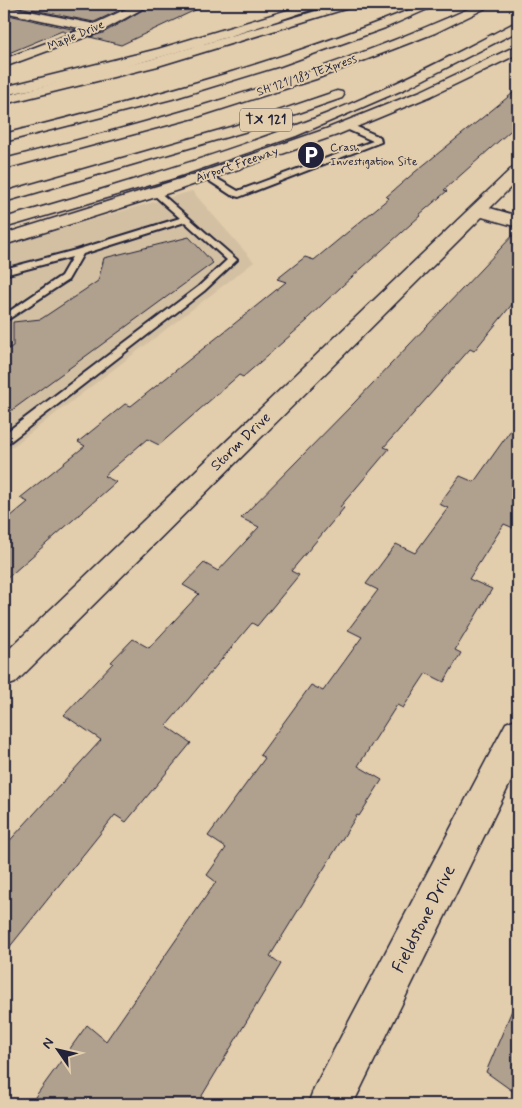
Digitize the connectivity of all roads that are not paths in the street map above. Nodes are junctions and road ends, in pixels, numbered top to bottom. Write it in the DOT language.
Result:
graph roads {
  1 [pos="145,4"];
  2 [pos="318,4"];
  3 [pos="351,4"];
  4 [pos="433,4"];
  5 [pos="488,4"];
  6 [pos="4,9"];
  7 [pos="518,13"];
  8 [pos="518,26"];
  9 [pos="98,28"];
  10 [pos="518,49"];
  11 [pos="423,60"];
  12 [pos="4,62"];
  13 [pos="349,89"];
  14 [pos="4,91"];
  15 [pos="4,100"];
  16 [pos="347,126"];
  17 [pos="4,138"];
  18 [pos="4,164"];
  19 [pos="518,171"];
  20 [pos="206,176"];
  21 [pos="157,193"];
  22 [pos="4,197"];
  23 [pos="478,210"];
  24 [pos="186,219"];
  25 [pos="518,222"];
  26 [pos="4,223"];
  27 [pos="4,240"];
  28 [pos="79,252"];
  29 [pos="4,272"];
  30 [pos="4,319"];
  31 [pos="4,440"];
  32 [pos="4,674"];
  33 [pos="518,733"];
  34 [pos="330,1104"];
  1 -- 9 [label="main road, Maple Drive"];
  2 -- 14 [label="main road"];
  3 -- 15 [label="main road"];
  4 -- 17 [label="main road, SH 121/183 TEXpress"];
  5 -- 18 [label="main road, SH 121/183 TEXpress"];
  6 -- 9 [label="main road"];
  7 -- 11 [label="main road"];
  8 -- 26 [label="main road"];
  9 -- 12 [label="main road, Maple Drive"];
  10 -- 16 [label="main road, Airport Freeway"];
  13 -- 22 [label="main road, TX 121"];
  16 -- 20 [label="main road, Airport Freeway"];
  16 -- 20 [label="lane"];
  19 -- 23 [label="main road, Storm Drive"];
  20 -- 21 [label="main road, Airport Freeway"];
  21 -- 24 [label="lane"];
  21 -- 27 [label="main road, Airport Freeway"];
  23 -- 25 [label="main road"];
  23 -- 32 [label="main road, Storm Drive"];
  24 -- 28 [label="lane"];
  24 -- 31 [label="lane"];
  28 -- 29 [label="lane"];
  28 -- 30 [label="lane"];
  33 -- 34 [label="main road, Fieldstone Drive"];
}
